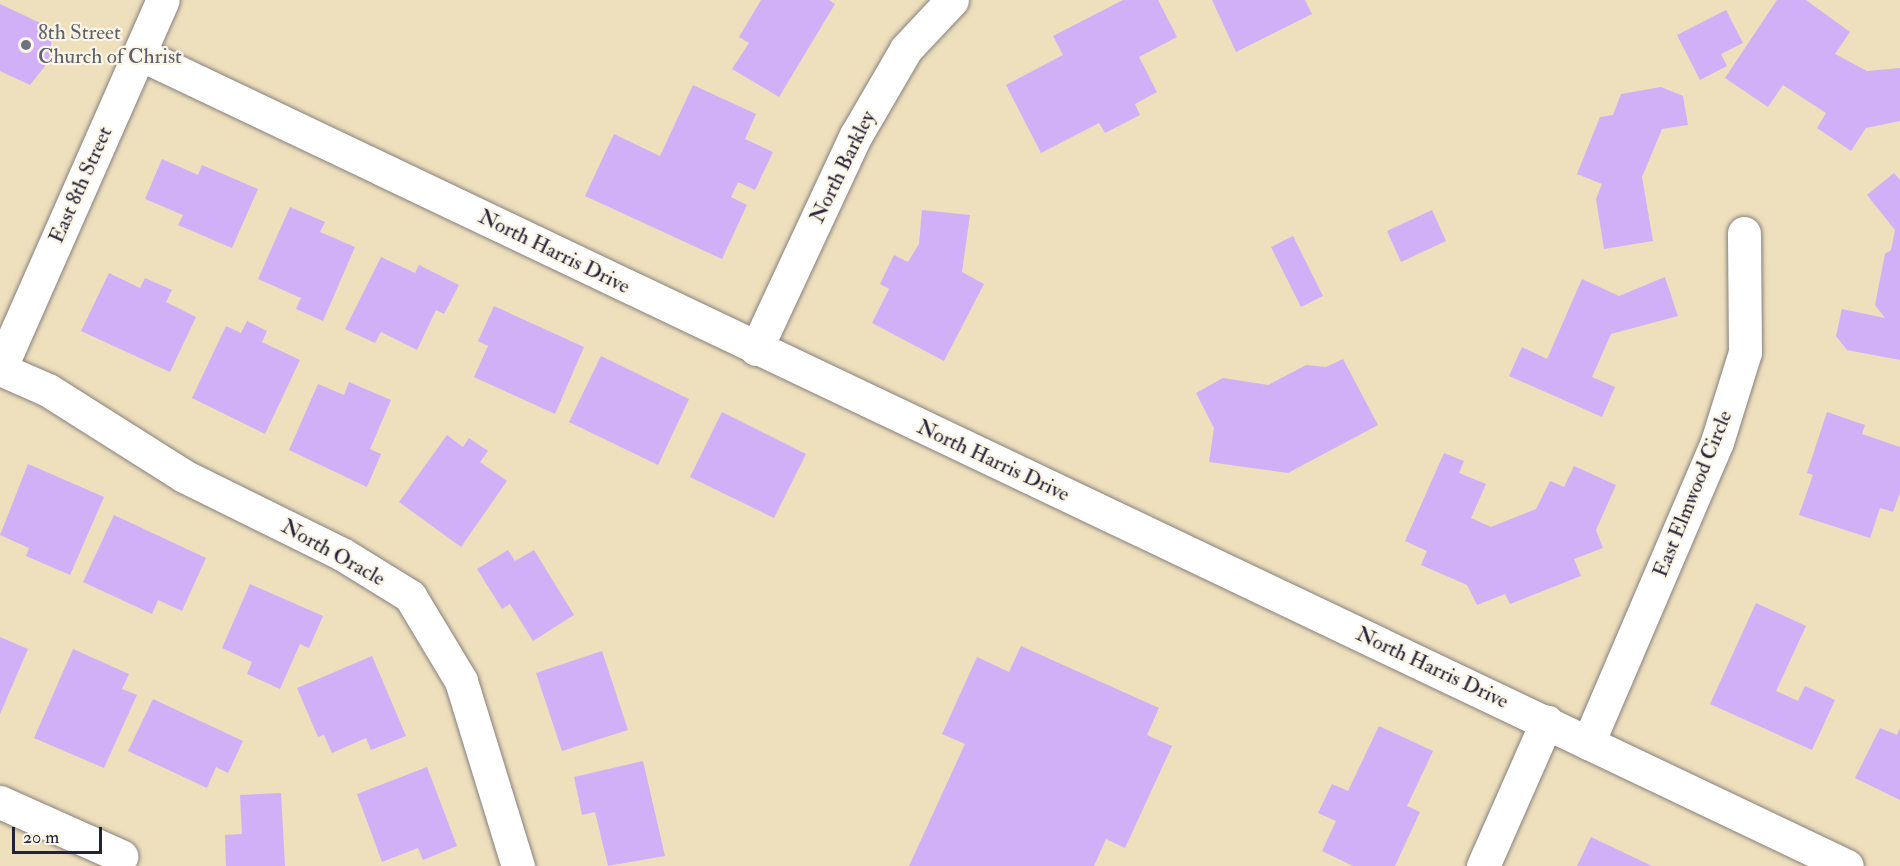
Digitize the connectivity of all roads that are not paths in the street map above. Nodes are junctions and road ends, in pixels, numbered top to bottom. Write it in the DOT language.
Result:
graph roads {
  1 [pos="163,0"];
  2 [pos="952,0"];
  3 [pos="140,54"];
  4 [pos="1744,233"];
  5 [pos="756,349"];
  6 [pos="0,369"];
  7 [pos="1547,721"];
  8 [pos="1588,742"];
  9 [pos="0,802"];
  10 [pos="120,856"];
  11 [pos="518,866"];
  12 [pos="1483,866"];
  13 [pos="1846,866"];
  1 -- 3 [label="street, East 8th Street"];
  2 -- 5 [label="street, North Barkley"];
  3 -- 5 [label="street, North Harris Drive"];
  3 -- 6 [label="street, East 8th Street"];
  4 -- 8 [label="street, East Elmwood Circle"];
  5 -- 7 [label="street, North Harris Drive"];
  6 -- 11 [label="street, North Oracle"];
  7 -- 8 [label="street, North Harris Drive"];
  7 -- 12 [label="street"];
  8 -- 13 [label="street, North Harris Drive"];
  9 -- 10 [label="street"];
}
